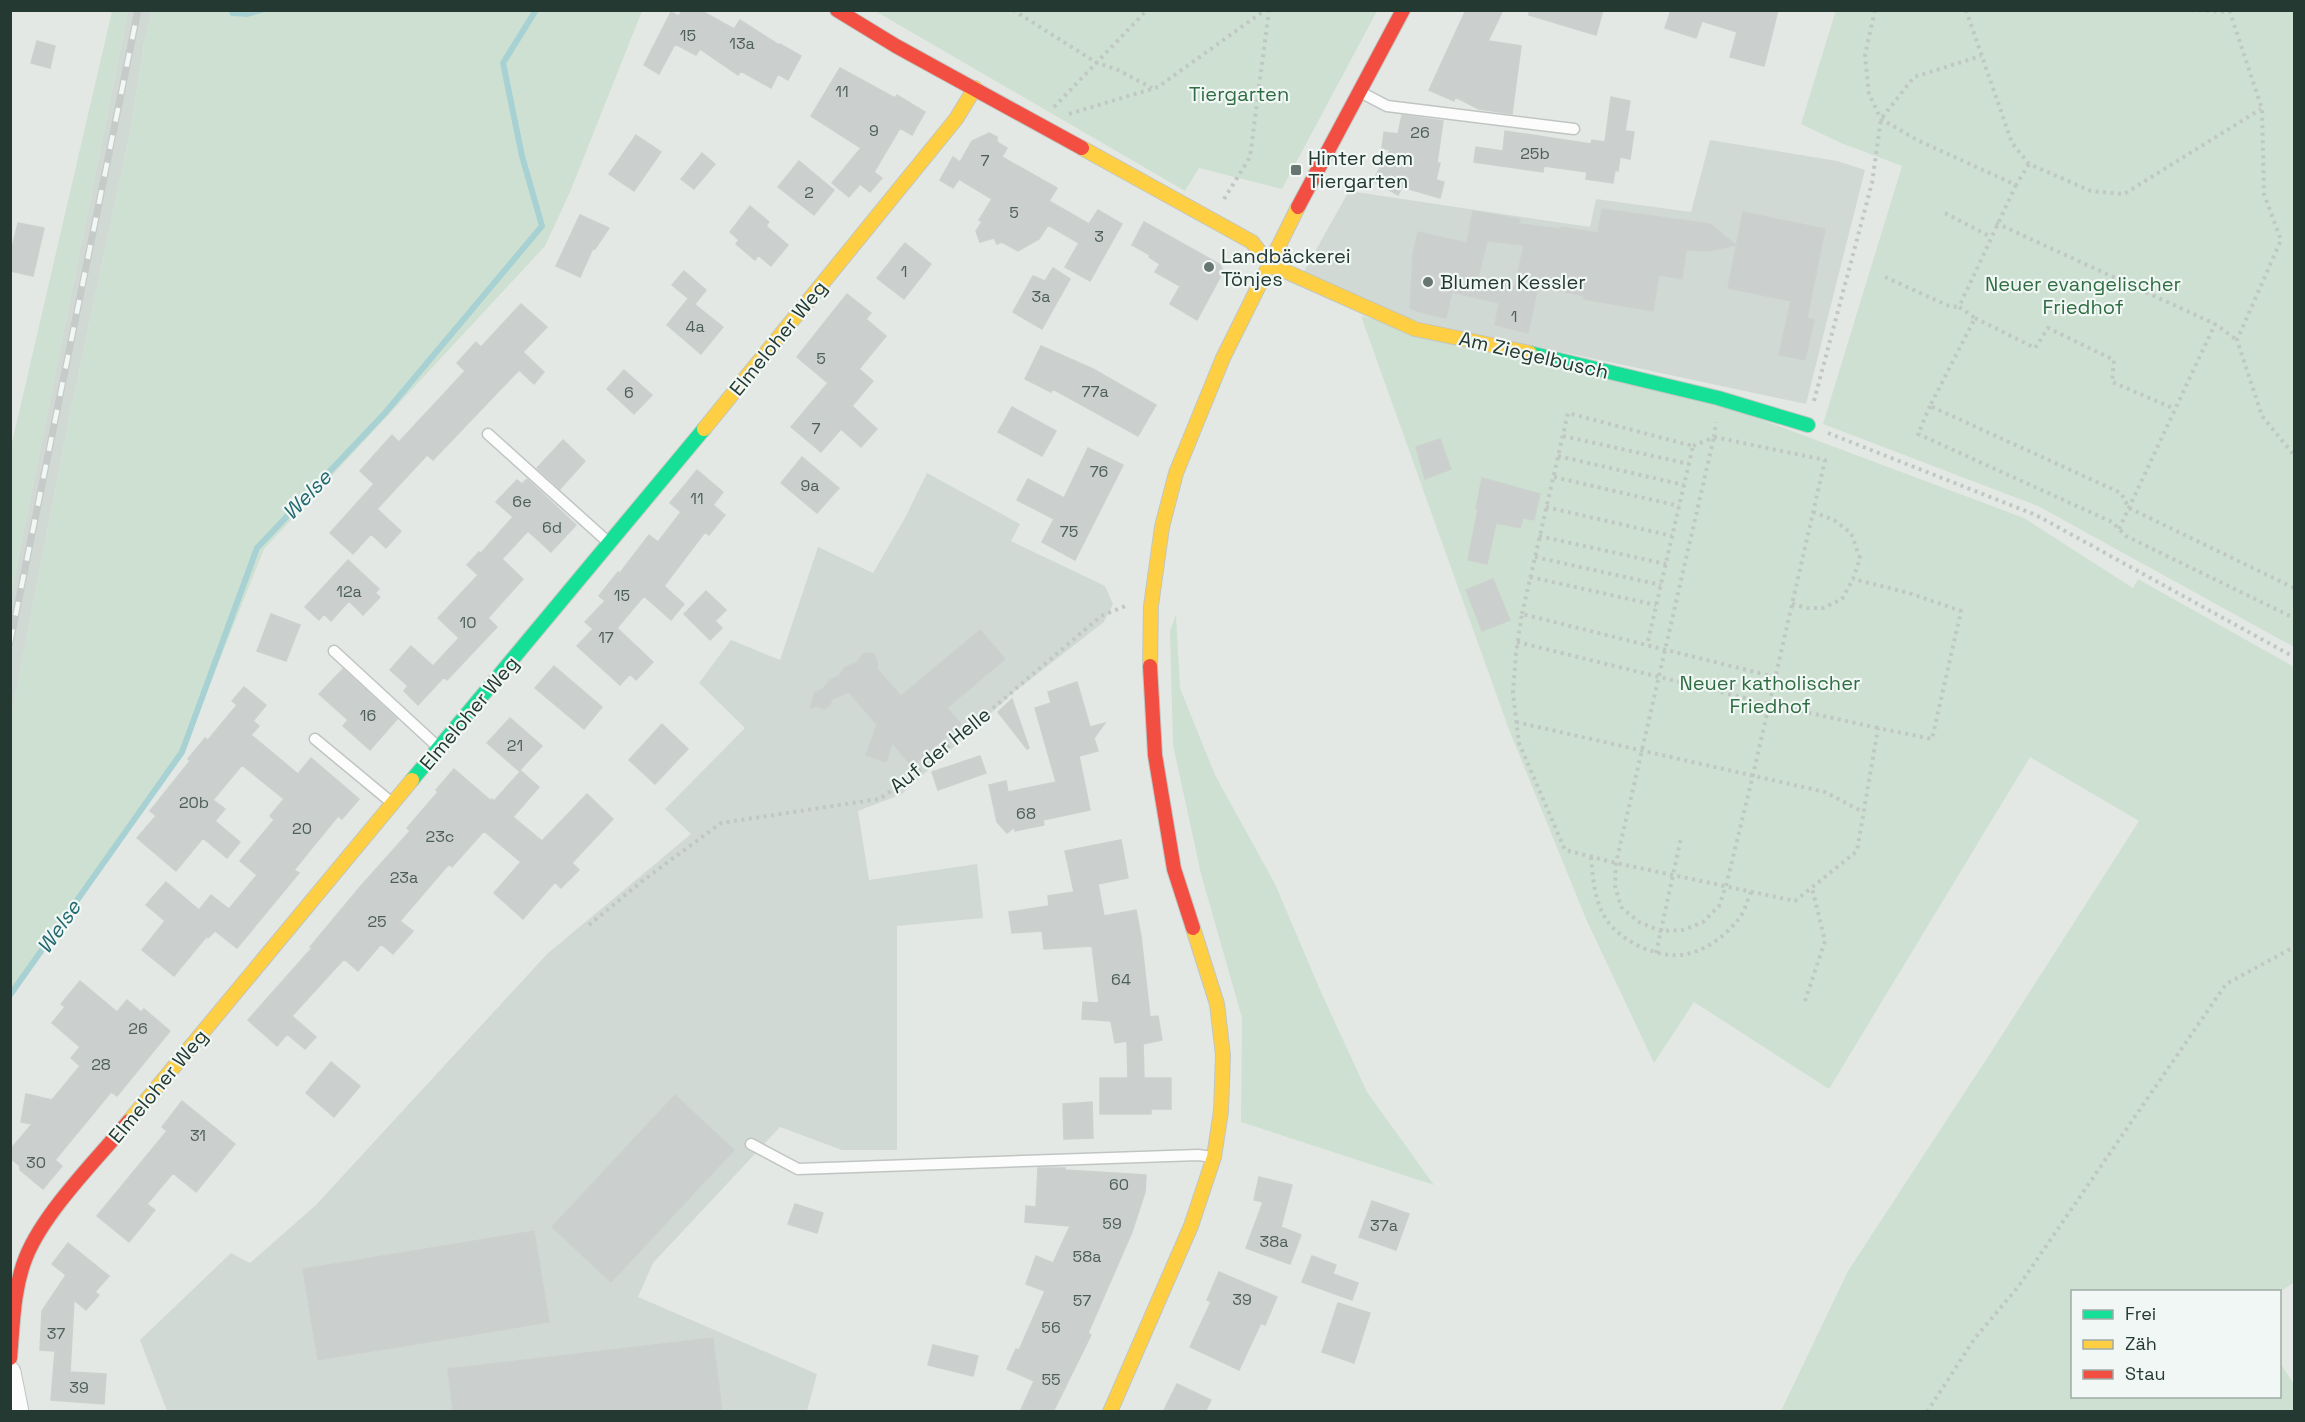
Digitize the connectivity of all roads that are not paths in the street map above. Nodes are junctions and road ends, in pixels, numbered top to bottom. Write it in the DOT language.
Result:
graph roads {
  1 [pos="837,10"];
  2 [pos="1403,10"];
  3 [pos="975,88"];
  4 [pos="1359,91"];
  5 [pos="1574,129"];
  6 [pos="1269,264"];
  7 [pos="1808,425"];
  8 [pos="488,434"];
  9 [pos="609,544"];
  10 [pos="334,651"];
  11 [pos="315,739"];
  12 [pos="439,748"];
  13 [pos="393,804"];
  14 [pos="751,1144"];
  15 [pos="1214,1157"];
  16 [pos="10,1358"];
  17 [pos="10,1372"];
  18 [pos="18,1412"];
  19 [pos="1110,1412"];
  1 -- 3 [label="street"];
  2 -- 4 [label="street"];
  3 -- 6 [label="street"];
  3 -- 9 [label="street, Elmeloher Weg"];
  4 -- 5 [label="lane"];
  4 -- 6 [label="street"];
  6 -- 7 [label="street, Am Ziegelbusch"];
  6 -- 15 [label="street"];
  8 -- 9 [label="lane"];
  9 -- 12 [label="street, Elmeloher Weg"];
  10 -- 12 [label="lane"];
  11 -- 13 [label="lane"];
  12 -- 13 [label="street, Elmeloher Weg"];
  13 -- 16 [label="street, Elmeloher Weg"];
  14 -- 15 [label="lane"];
  15 -- 19 [label="street"];
  17 -- 18 [label="street"];
}
